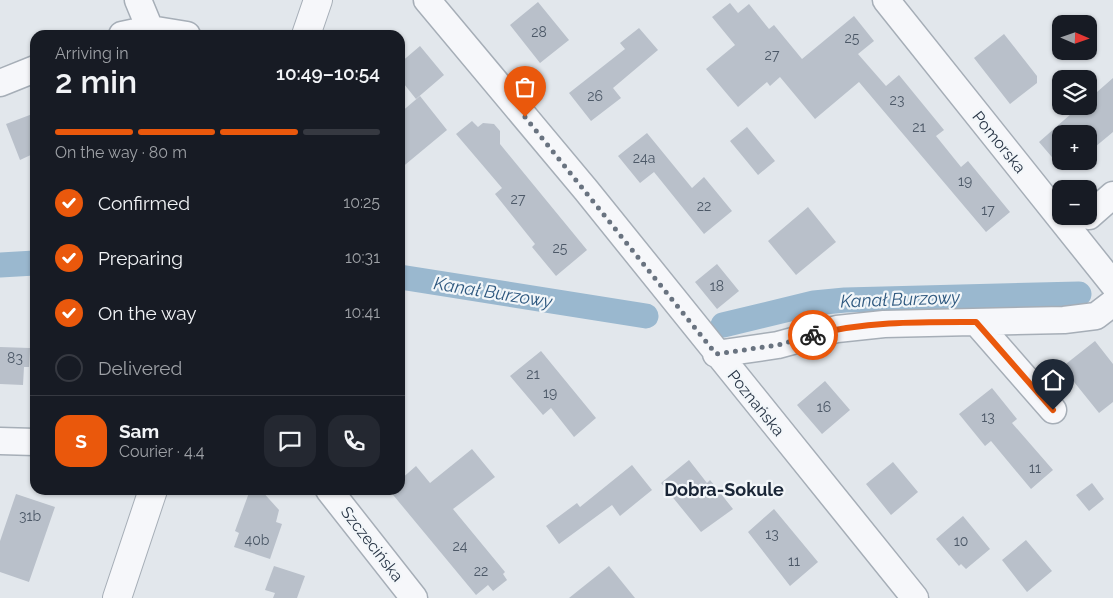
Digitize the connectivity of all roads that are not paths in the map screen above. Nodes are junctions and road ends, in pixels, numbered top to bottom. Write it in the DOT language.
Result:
graph roads {
  1 [pos="138,0"];
  2 [pos="318,0"];
  3 [pos="427,0"];
  4 [pos="886,0"];
  5 [pos="150,29"];
  6 [pos="145,30"];
  7 [pos="163,30"];
  8 [pos="308,30"];
  9 [pos="30,71"];
  10 [pos="0,83"];
  11 [pos="1052,186"];
  12 [pos="1113,196"];
  13 [pos="1097,209"];
  14 [pos="1085,225"];
  15 [pos="1113,284"];
  16 [pos="1113,303"];
  17 [pos="976,322"];
  18 [pos="716,354"];
  19 [pos="1053,410"];
  20 [pos="0,441"];
  21 [pos="30,442"];
  22 [pos="151,495"];
  23 [pos="333,495"];
  24 [pos="117,598"];
  25 [pos="414,598"];
  26 [pos="915,598"];
  1 -- 5 [label="street"];
  2 -- 8 [label="street"];
  3 -- 18 [label="street, Poznańska"];
  4 -- 11 [label="street, Pomorska"];
  5 -- 6 [label="street"];
  5 -- 7 [label="street"];
  9 -- 10 [label="street"];
  12 -- 13 [label="street"];
  14 -- 15 [label="street, Pomorska"];
  16 -- 17 [label="street"];
  17 -- 18 [label="street"];
  17 -- 19 [label="street"];
  18 -- 26 [label="street, Poznańska"];
  20 -- 21 [label="street"];
  22 -- 24 [label="street"];
  23 -- 25 [label="street, Szczecińska"];
}
